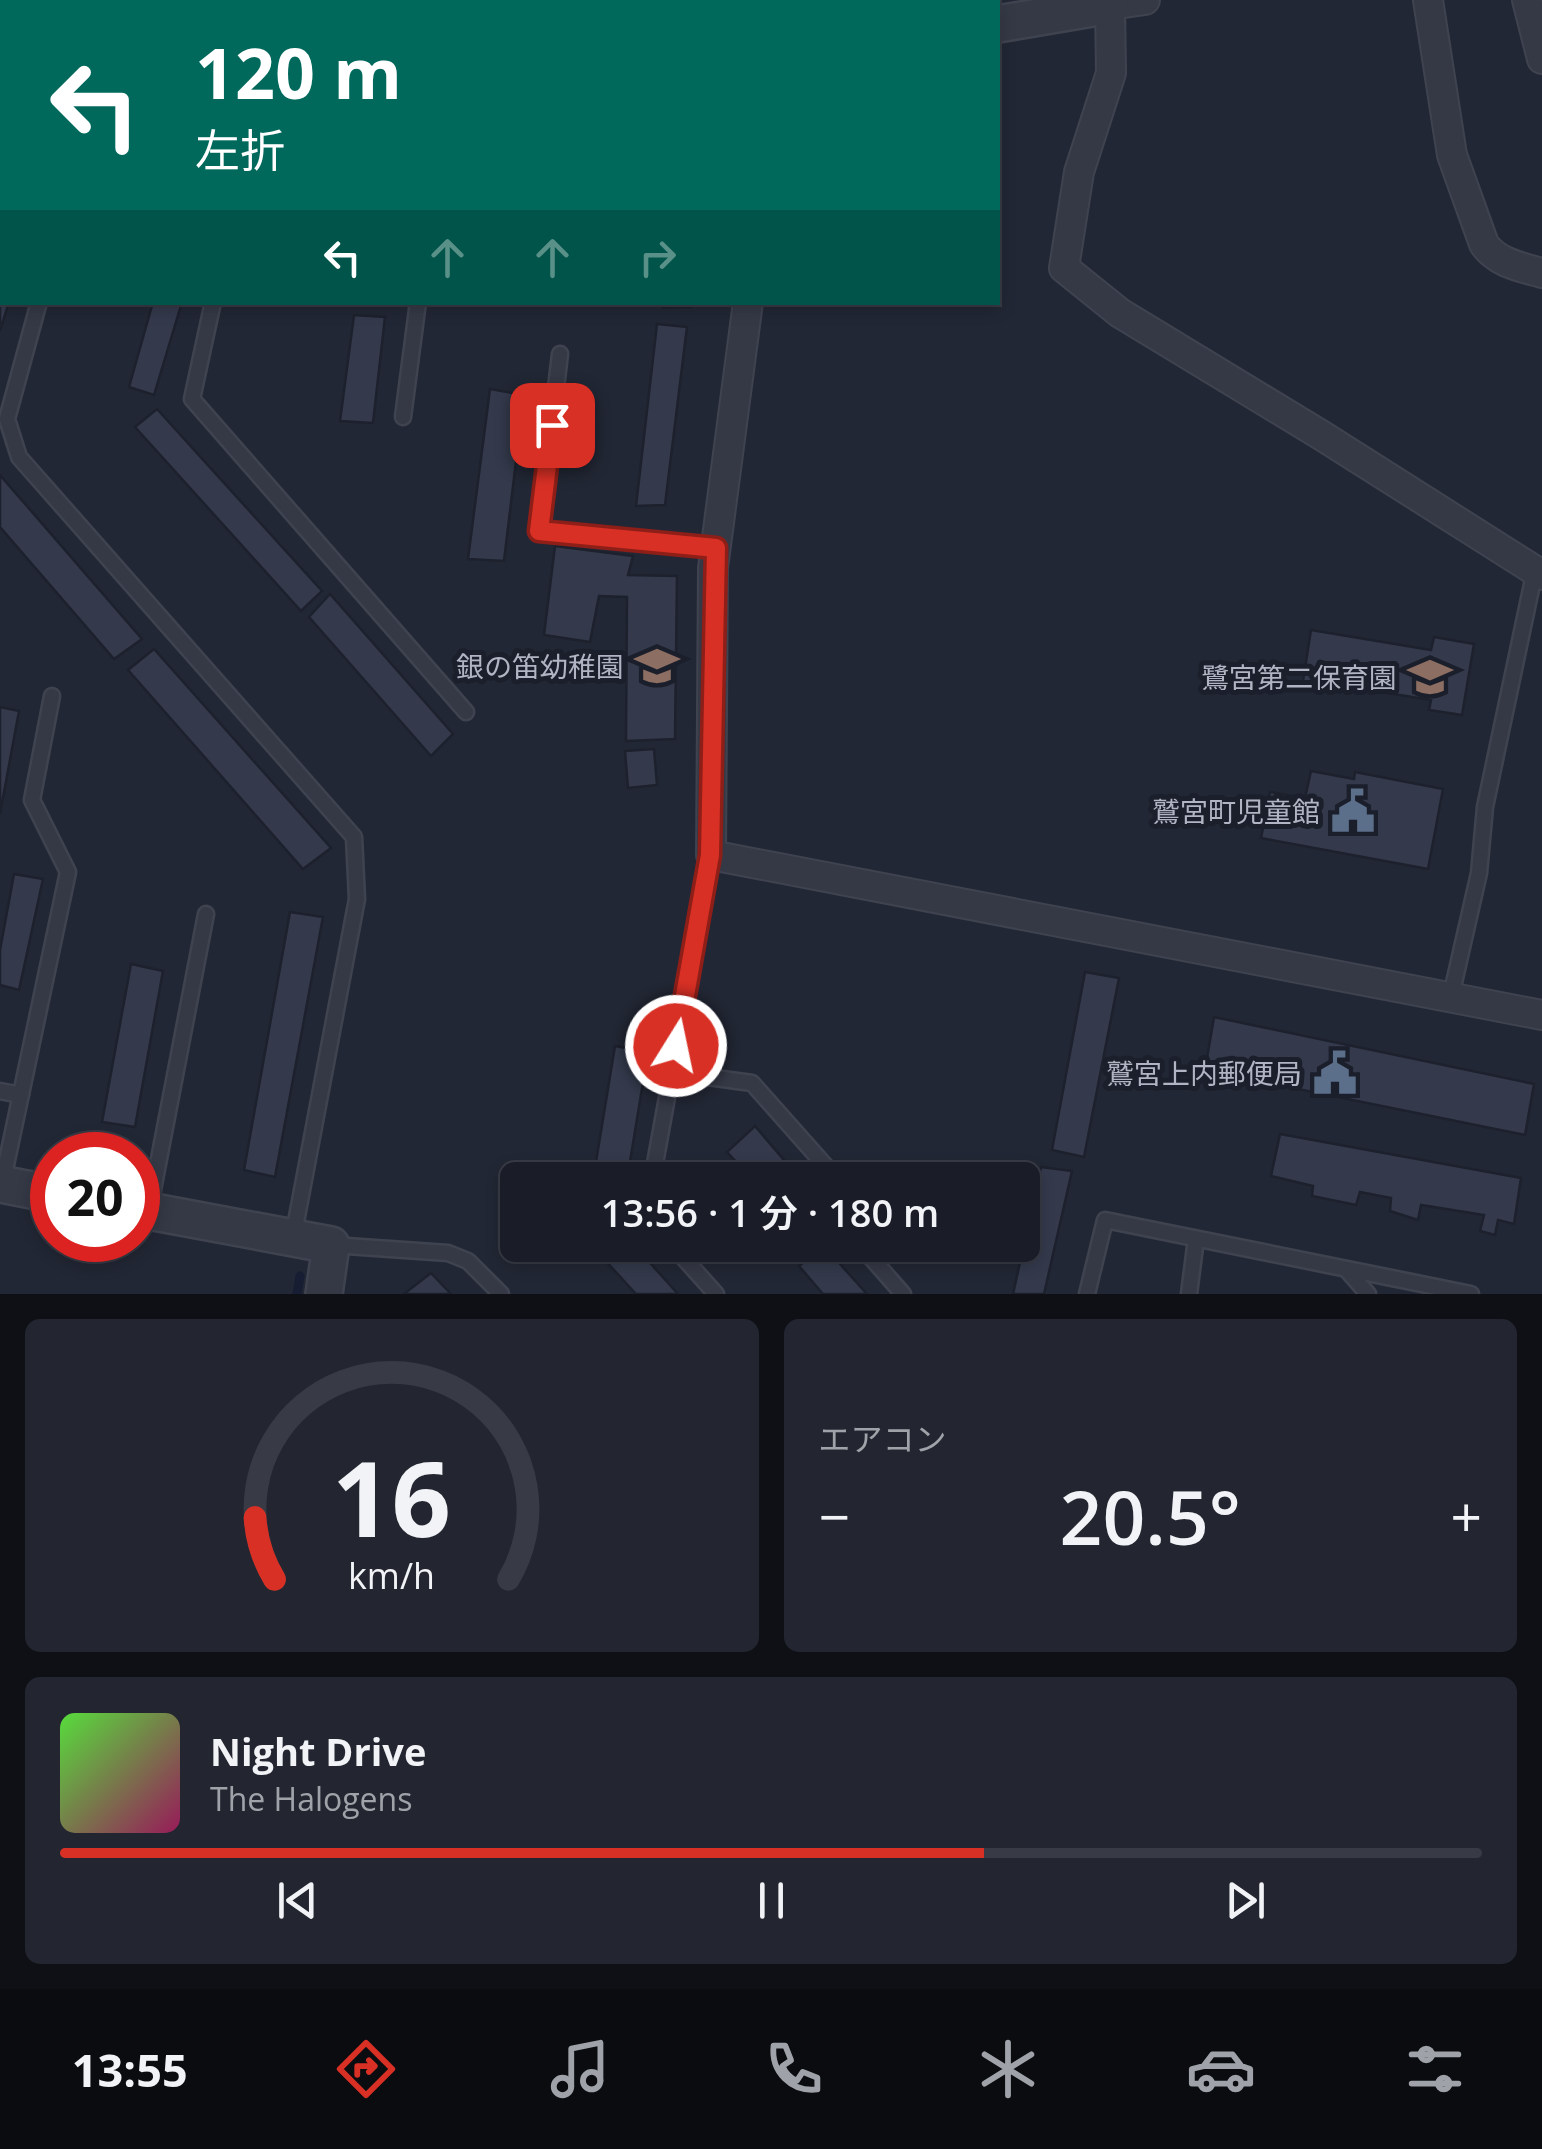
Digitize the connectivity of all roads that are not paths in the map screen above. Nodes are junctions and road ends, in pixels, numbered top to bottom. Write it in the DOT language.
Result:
graph roads {
  1 [pos="1145,0"];
  2 [pos="1428,0"];
  3 [pos="1527,0"];
  4 [pos="1110,2"];
  5 [pos="1000,24"];
  6 [pos="1542,59"];
  7 [pos="1542,274"];
  8 [pos="38,305"];
  9 [pos="212,305"];
  10 [pos="418,305"];
  11 [pos="748,305"];
  12 [pos="560,354"];
  13 [pos="403,417"];
  14 [pos="716,548"];
  15 [pos="1539,573"];
  16 [pos="52,696"];
  17 [pos="466,712"];
  18 [pos="710,855"];
  19 [pos="206,914"];
  20 [pos="1451,996"];
  21 [pos="1542,1015"];
  22 [pos="671,1072"];
  23 [pos="0,1091"];
  24 [pos="21,1095"];
  25 [pos="160,1132"];
  26 [pos="655,1162"];
  27 [pos="822,1162"];
  28 [pos="1,1184"];
  29 [pos="30,1190"];
  30 [pos="160,1213"];
  31 [pos="293,1238"];
  32 [pos="1196,1238"];
  33 [pos="332,1245"];
  34 [pos="687,1262"];
  35 [pos="875,1262"];
  36 [pos="1346,1268"];
  37 [pos="324,1294"];
  38 [pos="501,1294"];
  39 [pos="716,1294"];
  40 [pos="903,1294"];
  41 [pos="1087,1294"];
  42 [pos="1189,1294"];
  43 [pos="1368,1294"];
  44 [pos="1471,1294"];
  1 -- 4 [label="street"];
  2 -- 7 [label="street"];
  3 -- 6 [label="street"];
  4 -- 5 [label="street"];
  4 -- 15 [label="street"];
  8 -- 31 [label="lane"];
  9 -- 17 [label="lane"];
  10 -- 13 [label="lane"];
  11 -- 14 [label="street"];
  12 -- 14 [label="lane"];
  14 -- 18 [label="street"];
  15 -- 20 [label="lane"];
  16 -- 24 [label="lane"];
  18 -- 20 [label="street"];
  18 -- 22 [label="lane"];
  19 -- 25 [label="lane"];
  20 -- 21 [label="street"];
  22 -- 26 [label="lane"];
  22 -- 27 [label="lane"];
  23 -- 24 [label="lane"];
  24 -- 28 [label="lane"];
  28 -- 29 [label="street"];
  30 -- 31 [label="street"];
  31 -- 33 [label="street"];
  32 -- 36 [label="lane"];
  32 -- 41 [label="lane"];
  32 -- 42 [label="lane"];
  33 -- 37 [label="street"];
  33 -- 38 [label="lane"];
  34 -- 39 [label="lane"];
  35 -- 40 [label="lane"];
  36 -- 43 [label="lane"];
  36 -- 44 [label="lane"];
}
